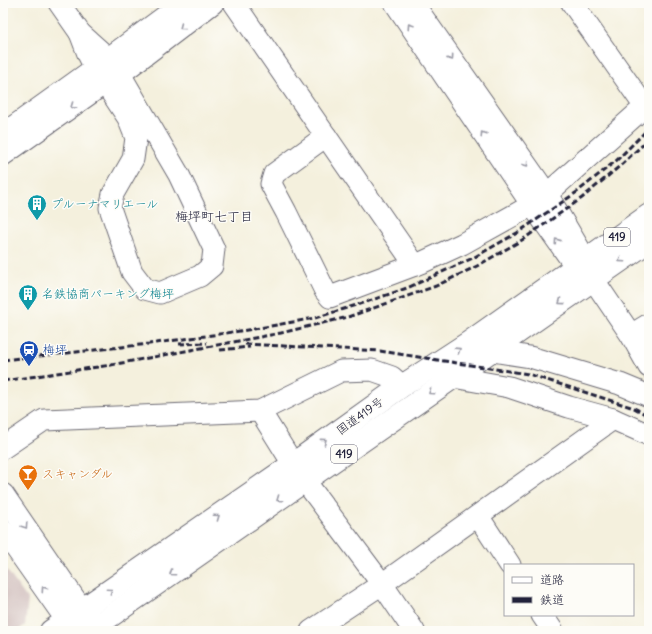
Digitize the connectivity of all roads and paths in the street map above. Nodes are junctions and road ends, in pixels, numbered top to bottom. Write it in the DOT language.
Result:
graph roads {
  1 [pos="60,3"];
  2 [pos="183,3"];
  3 [pos="213,3"];
  4 [pos="234,3"];
  5 [pos="395,3"];
  6 [pos="413,3"];
  7 [pos="572,3"];
  8 [pos="107,71"];
  9 [pos="647,105"];
  10 [pos="3,134"];
  11 [pos="326,136"];
  12 [pos="3,155"];
  13 [pos="539,199"];
  14 [pos="649,215"];
  15 [pos="649,241"];
  16 [pos="415,265"];
  17 [pos="585,269"];
  18 [pos="649,324"];
  19 [pos="631,335"];
  20 [pos="492,351"];
  21 [pos="649,367"];
  22 [pos="453,377"];
  23 [pos="402,386"];
  24 [pos="649,396"];
  25 [pos="260,410"];
  26 [pos="613,419"];
  27 [pos="649,434"];
  28 [pos="3,448"];
  29 [pos="299,473"];
  30 [pos="3,494"];
  31 [pos="478,516"];
  32 [pos="3,530"];
  33 [pos="509,564"];
  34 [pos="382,584"];
  35 [pos="543,616"];
  36 [pos="79,626"];
  37 [pos="311,631"];
  38 [pos="414,631"];
  39 [pos="553,631"];
  1 -- 8 [label="street"];
  2 -- 8 [label="street"];
  3 -- 8 [label="street, one-way"];
  4 -- 11 [label="street"];
  13 -- 5 [label="street, one-way"];
  6 -- 13 [label="street, one-way"];
  7 -- 9 [label="street"];
  8 -- 8 [label="street"];
  8 -- 10 [label="street"];
  8 -- 12 [label="street, one-way"];
  9 -- 13 [label="street"];
  11 -- 16 [label="street"];
  11 -- 16 [label="street"];
  13 -- 16 [label="street"];
  13 -- 17 [label="street"];
  14 -- 17 [label="highway, 国道419号 / 419"];
  15 -- 17 [label="highway, 国道419号 / 419, one-way"];
  17 -- 19 [label="street"];
  17 -- 20 [label="highway, 国道419号 / 419, one-way"];
  23 -- 17 [label="highway, 国道419号 / 419, one-way"];
  18 -- 19 [label="street"];
  19 -- 21 [label="street"];
  20 -- 22 [label="highway, 国道419号 / 419"];
  20 -- 24 [label="street"];
  22 -- 26 [label="street"];
  22 -- 29 [label="highway, 国道419号 / 419, one-way"];
  23 -- 25 [label="street"];
  29 -- 23 [label="highway, 国道419号 / 419, one-way"];
  25 -- 28 [label="street"];
  25 -- 29 [label="street"];
  26 -- 27 [label="street"];
  26 -- 31 [label="street"];
  29 -- 34 [label="street"];
  29 -- 36 [label="highway, 国道419号 / 419"];
  30 -- 36 [label="street, one-way"];
  31 -- 33 [label="street"];
  31 -- 34 [label="street"];
  36 -- 32 [label="street, one-way"];
  34 -- 37 [label="street"];
  34 -- 38 [label="street"];
  35 -- 39 [label="street"];
}
